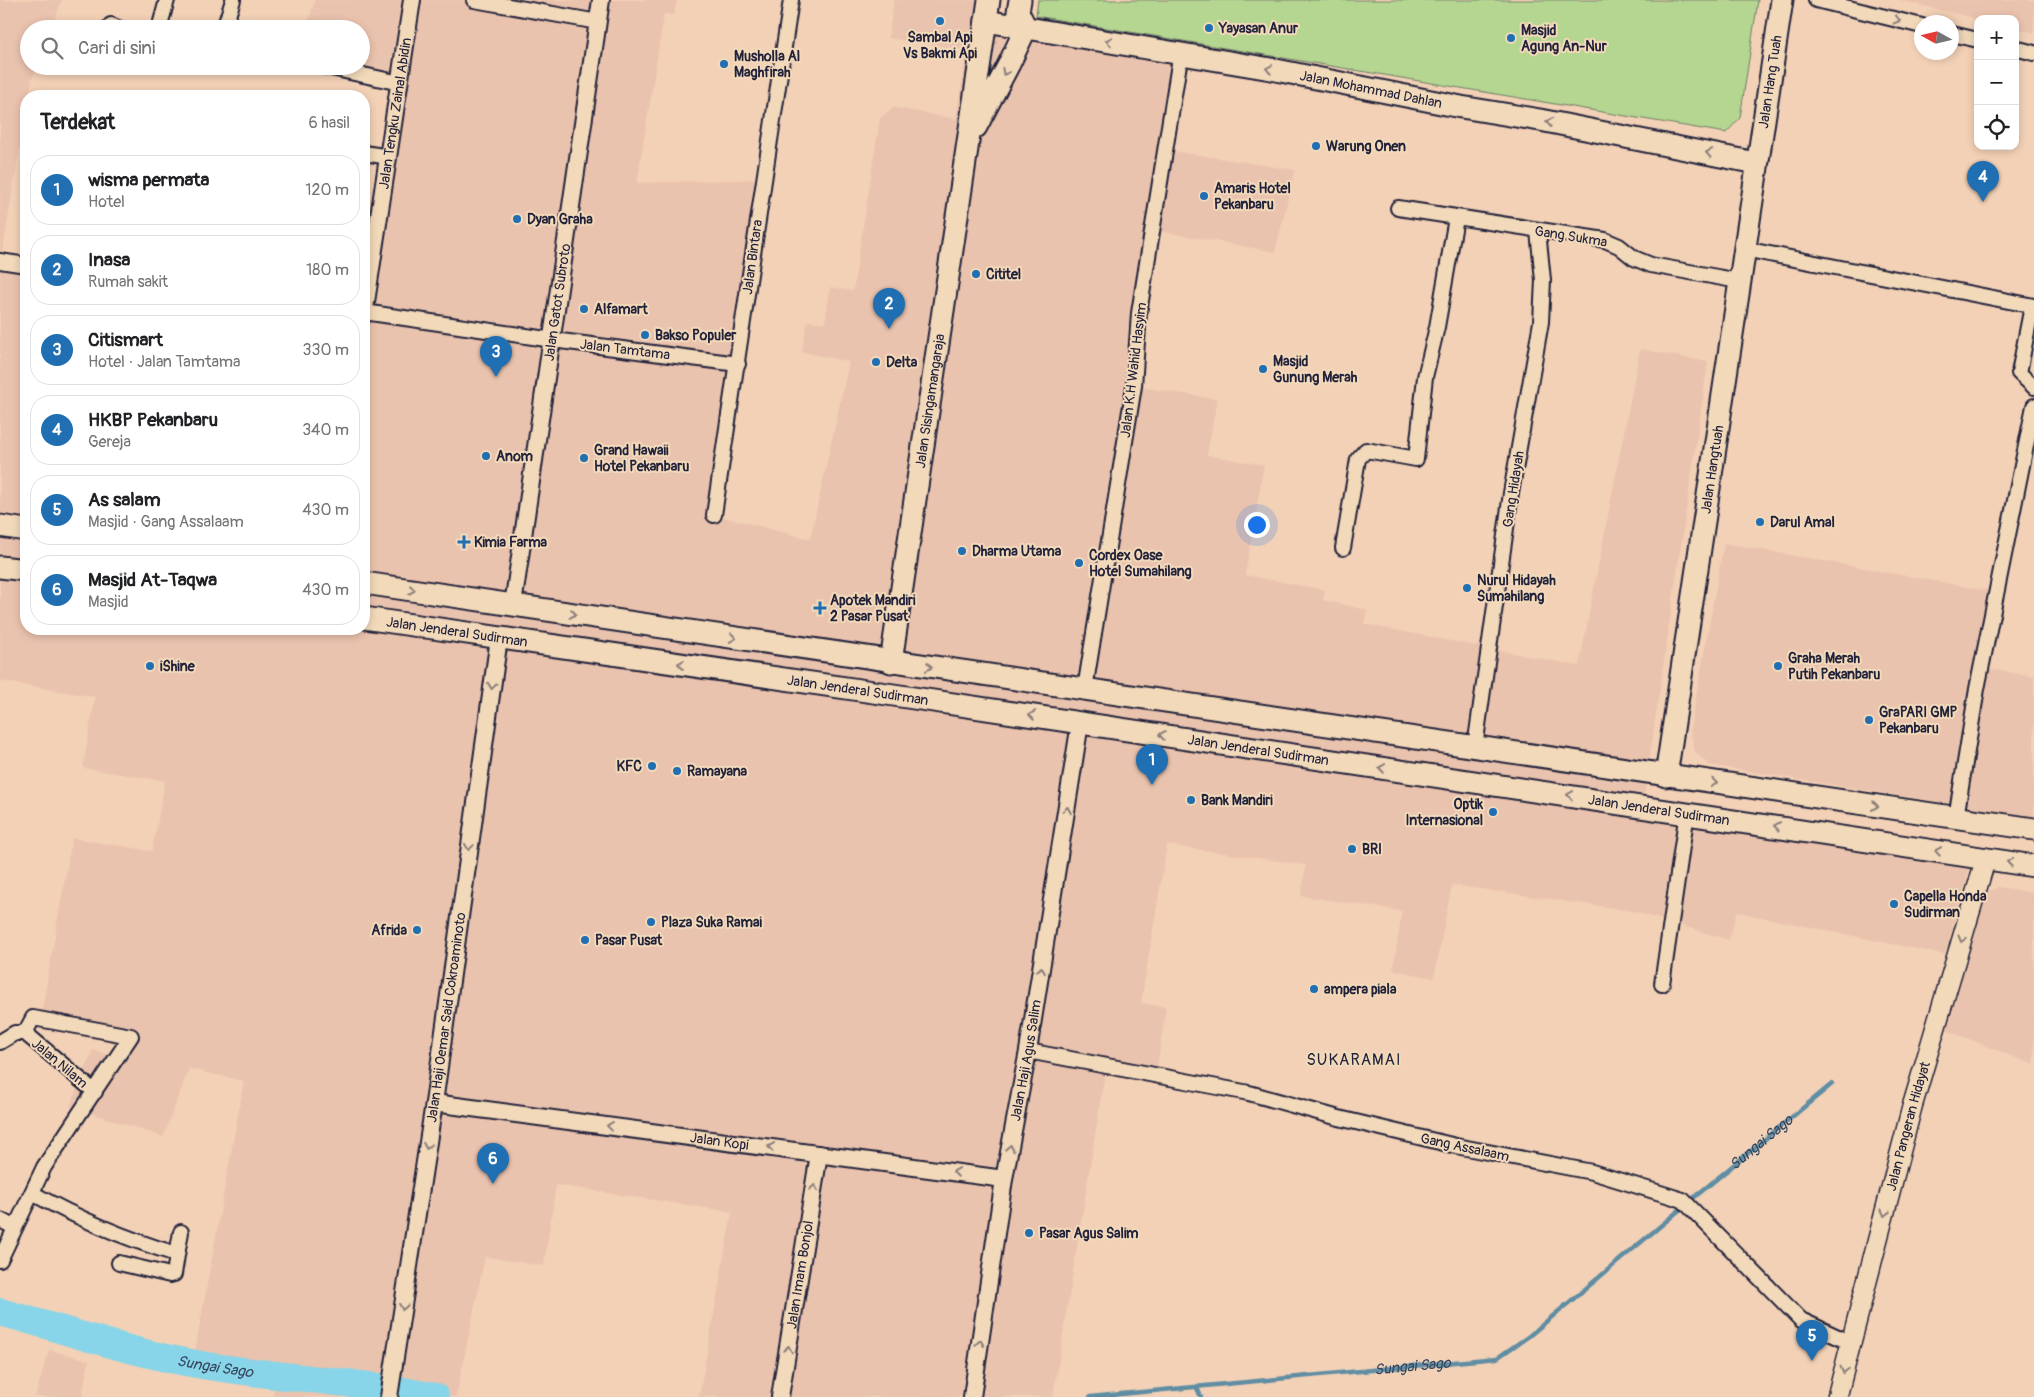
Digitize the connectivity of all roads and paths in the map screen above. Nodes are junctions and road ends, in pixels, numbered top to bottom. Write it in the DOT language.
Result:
graph roads {
  1 [pos="167,0"];
  2 [pos="233,0"];
  3 [pos="412,0"];
  4 [pos="474,0"];
  5 [pos="601,0"];
  6 [pos="791,0"];
  7 [pos="989,0"];
  8 [pos="1020,0"];
  9 [pos="1782,0"];
  10 [pos="1816,0"];
  11 [pos="161,20"];
  12 [pos="227,20"];
  13 [pos="986,21"];
  14 [pos="598,22"];
  15 [pos="1914,24"];
  16 [pos="1026,28"];
  17 [pos="1959,36"];
  18 [pos="1974,39"];
  19 [pos="2019,49"];
  20 [pos="2034,52"];
  21 [pos="1187,54"];
  22 [pos="363,75"];
  23 [pos="400,83"];
  24 [pos="969,140"];
  25 [pos="370,154"];
  26 [pos="388,157"];
  27 [pos="1756,163"];
  28 [pos="1398,208"];
  29 [pos="1456,218"];
  30 [pos="1538,231"];
  31 [pos="1744,250"];
  32 [pos="0,261"];
  33 [pos="20,264"];
  34 [pos="370,274"];
  35 [pos="1739,281"];
  36 [pos="2033,306"];
  37 [pos="370,314"];
  38 [pos="553,340"];
  39 [pos="738,364"];
  40 [pos="2034,387"];
  41 [pos="2034,406"];
  42 [pos="714,515"];
  43 [pos="0,526"];
  44 [pos="20,529"];
  45 [pos="1344,548"];
  46 [pos="0,567"];
  47 [pos="20,569"];
  48 [pos="370,584"];
  49 [pos="513,605"];
  50 [pos="370,619"];
  51 [pos="500,638"];
  52 [pos="890,662"];
  53 [pos="1085,689"];
  54 [pos="1080,723"];
  55 [pos="1475,748"];
  56 [pos="1666,776"];
  57 [pos="1687,812"];
  58 [pos="1956,818"];
  59 [pos="2034,829"];
  60 [pos="1986,858"];
  61 [pos="2034,866"];
  62 [pos="1662,984"];
  63 [pos="26,1034"];
  64 [pos="0,1042"];
  65 [pos="1028,1051"];
  66 [pos="95,1092"];
  67 [pos="434,1103"];
  68 [pos="819,1154"];
  69 [pos="1004,1179"];
  70 [pos="32,1193"];
  71 [pos="0,1220"];
  72 [pos="14,1227"];
  73 [pos="181,1232"];
  74 [pos="178,1250"];
  75 [pos="0,1260"];
  76 [pos="119,1263"];
  77 [pos="1851,1343"];
  78 [pos="390,1390"];
  79 [pos="972,1394"];
  80 [pos="780,1397"];
  81 [pos="1837,1397"];
  1 -- 11 [label="street"];
  2 -- 12 [label="street"];
  3 -- 23 [label="street, Jalan Tengku Zainal Abidin"];
  4 -- 14 [label="street"];
  5 -- 14 [label="street, Jalan Gatot Subroto"];
  6 -- 39 [label="street, Jalan Bintara"];
  7 -- 13 [label="main road, Jalan Sisingamangaraja"];
  8 -- 16 [label="main road"];
  9 -- 27 [label="main road, Jalan Hang Tuah"];
  10 -- 15 [label="street, one-way"];
  13 -- 16 [label="main road, Jalan Mohammad Dahlan"];
  13 -- 24 [label="main road, Jalan Sisingamangaraja"];
  14 -- 38 [label="street, Jalan Gatot Subroto"];
  21 -- 16 [label="main road, Jalan Mohammad Dahlan, one-way"];
  16 -- 24 [label="main road, Jalan Sisingamangaraja, one-way"];
  17 -- 18 [label="street"];
  19 -- 20 [label="street"];
  27 -- 21 [label="main road, Jalan Mohammad Dahlan, one-way"];
  21 -- 53 [label="street, Jalan K.H Wahid Hasyim"];
  22 -- 23 [label="street"];
  23 -- 26 [label="street, Jalan Tengku Zainal Abidin"];
  24 -- 52 [label="main road, Jalan Sisingamangaraja"];
  25 -- 26 [label="street"];
  26 -- 34 [label="street, Jalan Tengku Zainal Abidin"];
  27 -- 31 [label="main road, Jalan Hangtuah"];
  28 -- 29 [label="street, Gang Sukma"];
  29 -- 30 [label="street, Gang Sukma"];
  29 -- 45 [label="street"];
  30 -- 35 [label="street, Gang Sukma"];
  30 -- 55 [label="street, Gang Hidayah"];
  31 -- 35 [label="main road, Jalan Hangtuah"];
  31 -- 36 [label="street"];
  32 -- 33 [label="street"];
  35 -- 56 [label="main road, Jalan Hangtuah"];
  36 -- 40 [label="street"];
  37 -- 38 [label="street, Jalan Tamtama"];
  38 -- 39 [label="street, Jalan Tamtama"];
  38 -- 49 [label="street, Jalan Gatot Subroto"];
  39 -- 42 [label="street, Jalan Bintara"];
  41 -- 58 [label="street"];
  43 -- 44 [label="main road"];
  46 -- 47 [label="main road"];
  48 -- 49 [label="main road, one-way"];
  49 -- 52 [label="main road, one-way"];
  50 -- 51 [label="main road, Jalan Jenderal Sudirman"];
  54 -- 51 [label="main road, Jalan Jenderal Sudirman, one-way"];
  51 -- 67 [label="street, Jalan Haji Oemar Said Cokroaminoto, one-way"];
  52 -- 53 [label="main road, one-way"];
  53 -- 55 [label="main road"];
  57 -- 54 [label="main road, Jalan Jenderal Sudirman, one-way"];
  65 -- 54 [label="street, Jalan Haji Agus Salim, one-way"];
  55 -- 56 [label="main road"];
  56 -- 58 [label="main road, one-way"];
  60 -- 57 [label="main road, Jalan Jenderal Sudirman, one-way"];
  57 -- 62 [label="street"];
  58 -- 59 [label="main road"];
  61 -- 60 [label="main road, Jalan Jenderal Sudirman, one-way"];
  60 -- 77 [label="main road, Jalan Pangeran Hidayat, one-way"];
  63 -- 64 [label="street"];
  63 -- 66 [label="street, Jalan Nilam"];
  63 -- 66 [label="street"];
  69 -- 65 [label="street, Jalan Haji Agus Salim, one-way"];
  65 -- 77 [label="street, Gang Assalaam"];
  66 -- 70 [label="street"];
  68 -- 67 [label="street, Jalan Kopi, one-way"];
  67 -- 78 [label="street, Jalan Haji Oemar Said Cokroaminoto, one-way"];
  69 -- 68 [label="street, Jalan Kopi, one-way"];
  80 -- 68 [label="street, Jalan Imam Bonjol, one-way"];
  79 -- 69 [label="street, Jalan Haji Agus Salim, one-way"];
  70 -- 72 [label="street"];
  70 -- 74 [label="street"];
  71 -- 72 [label="street"];
  72 -- 75 [label="street"];
  73 -- 74 [label="street"];
  74 -- 76 [label="street"];
  77 -- 81 [label="main road, Jalan Pangeran Hidayat, one-way"];
}
